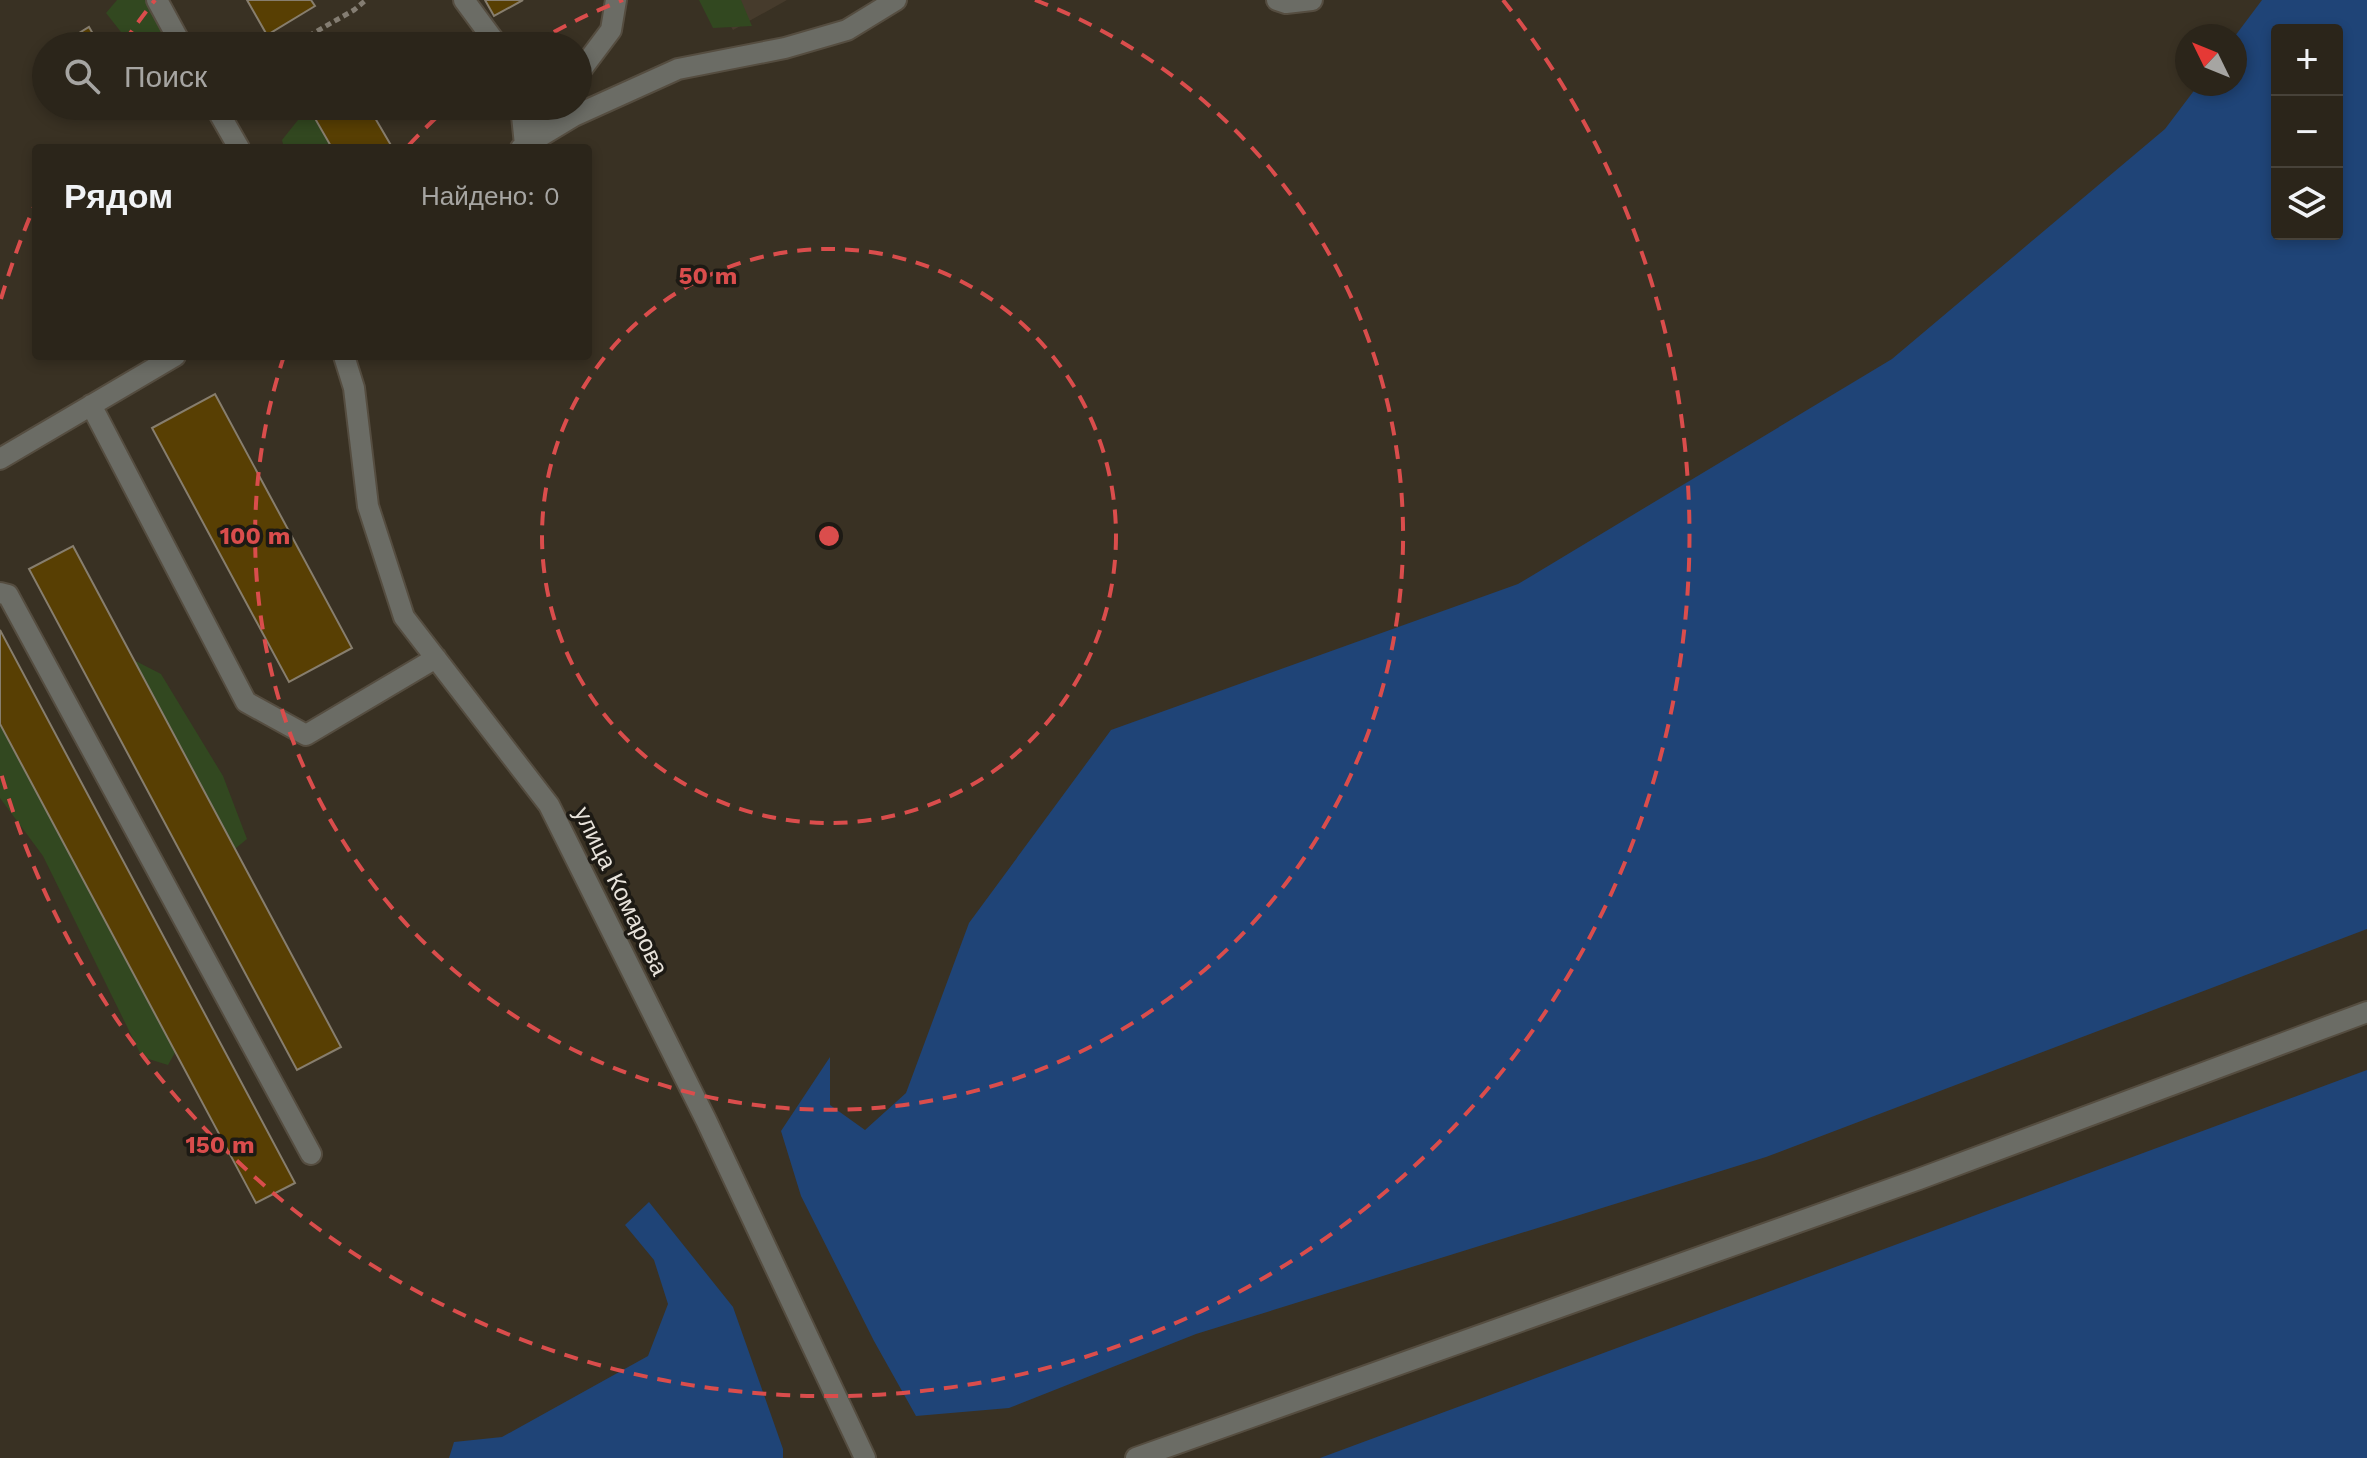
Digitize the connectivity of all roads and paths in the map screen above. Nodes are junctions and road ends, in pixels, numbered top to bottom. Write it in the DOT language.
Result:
graph roads {
  1 [pos="157,0"];
  2 [pos="366,0"];
  3 [pos="464,0"];
  4 [pos="616,0"];
  5 [pos="896,0"];
  6 [pos="1277,0"];
  7 [pos="1312,0"];
  8 [pos="174,32"];
  9 [pos="316,32"];
  10 [pos="488,32"];
  11 [pos="592,55"];
  12 [pos="592,108"];
  13 [pos="223,120"];
  14 [pos="522,120"];
  15 [pos="543,120"];
  16 [pos="567,120"];
  17 [pos="237,144"];
  18 [pos="523,144"];
  19 [pos="525,144"];
  20 [pos="528,144"];
  21 [pos="168,360"];
  22 [pos="345,360"];
  23 [pos="91,405"];
  24 [pos="0,459"];
  25 [pos="0,593"];
  26 [pos="436,658"];
  27 [pos="2367,1012"];
  28 [pos="311,1154"];
  29 [pos="865,1458"];
  30 [pos="1136,1458"];
  1 -- 8 [label="street"];
  2 -- 9 [label="path"];
  3 -- 10 [label="street"];
  4 -- 11 [label="street"];
  5 -- 12 [label="street"];
  6 -- 7 [label="street"];
  13 -- 17 [label="street"];
  14 -- 18 [label="street"];
  15 -- 19 [label="street"];
  16 -- 20 [label="street"];
  21 -- 23 [label="street"];
  22 -- 26 [label="street, улица Комарова"];
  23 -- 24 [label="street"];
  23 -- 26 [label="street"];
  25 -- 28 [label="street"];
  26 -- 29 [label="street, улица Комарова"];
  27 -- 30 [label="street"];
}
